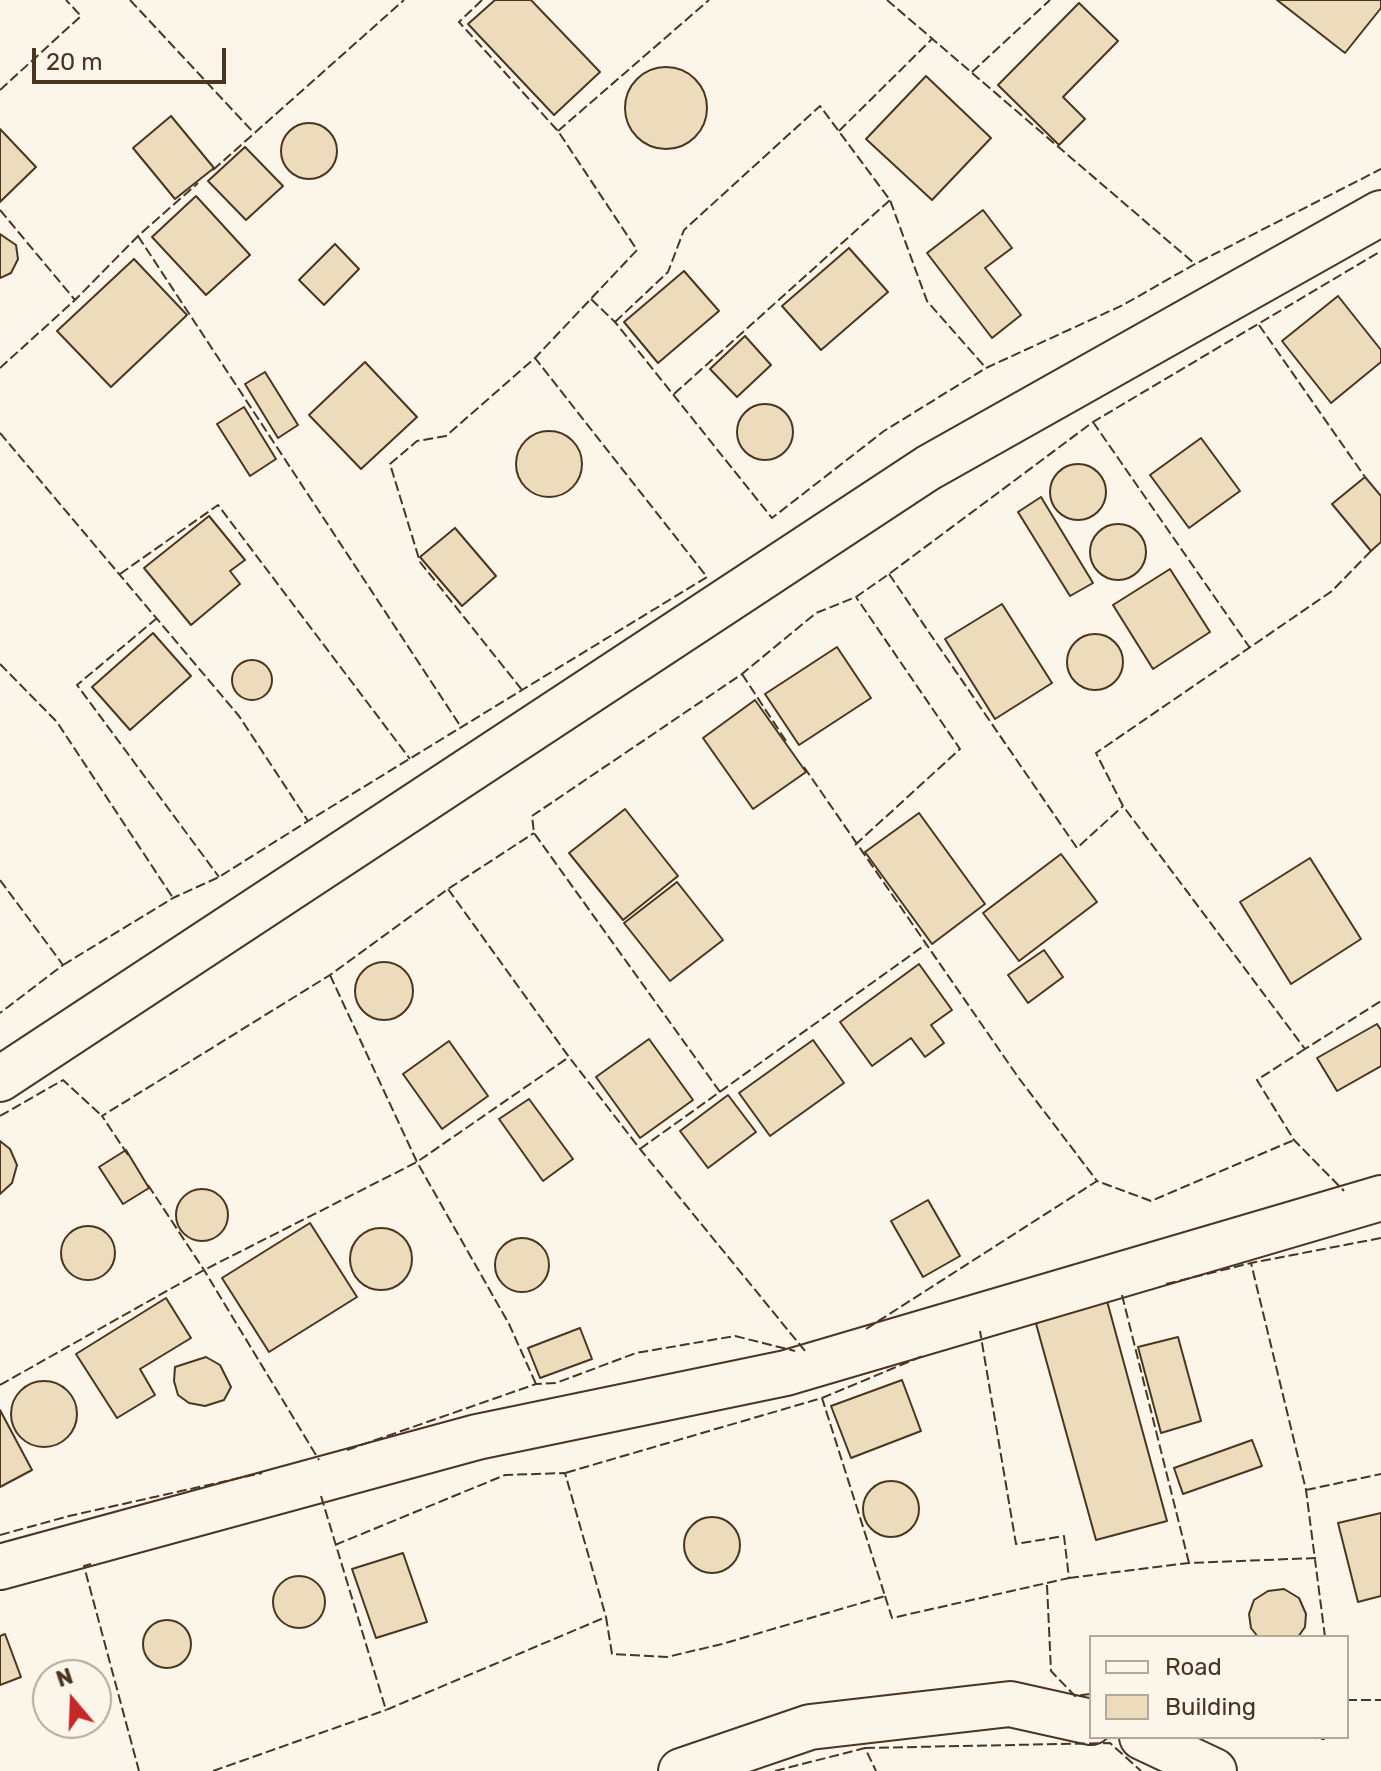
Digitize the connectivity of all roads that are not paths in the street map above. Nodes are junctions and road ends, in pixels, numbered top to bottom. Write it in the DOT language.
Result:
graph roads {
  1 [pos="1381,213"];
  2 [pos="0,1079"];
  3 [pos="1381,1198"];
  4 [pos="0,1567"];
  5 [pos="1089,1722"];
  6 [pos="1146,1739"];
  7 [pos="681,1771"];
  8 [pos="1214,1771"];
  1 -- 2 [label="street"];
  3 -- 4 [label="street"];
  5 -- 7 [label="street"];
  6 -- 8 [label="street"];
}
